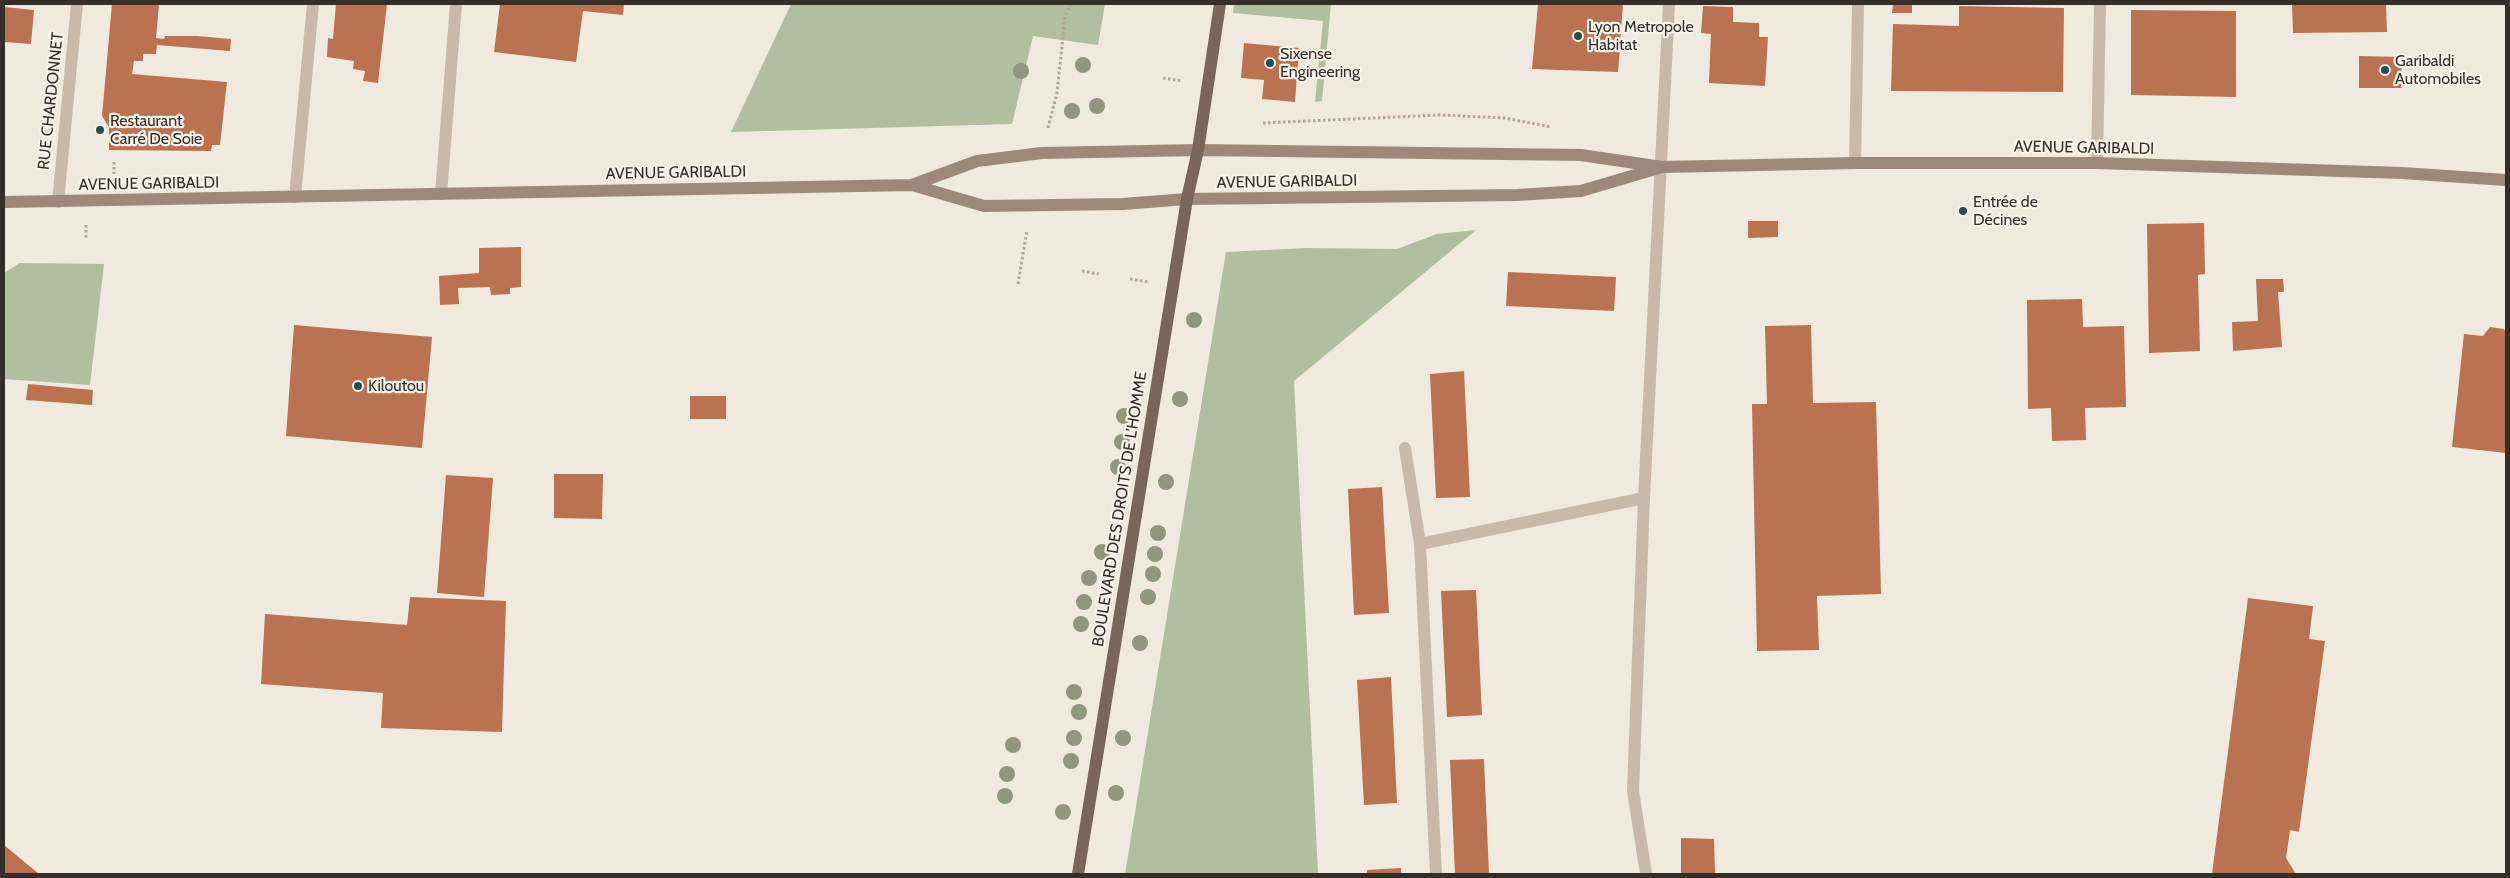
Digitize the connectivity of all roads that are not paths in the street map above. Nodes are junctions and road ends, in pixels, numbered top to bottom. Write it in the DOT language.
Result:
graph roads {
  1 [pos="77,4"];
  2 [pos="313,4"];
  3 [pos="456,4"];
  4 [pos="1220,4"];
  5 [pos="1669,4"];
  6 [pos="1858,4"];
  7 [pos="2100,4"];
  8 [pos="1198,150"];
  9 [pos="1855,163"];
  10 [pos="2098,163"];
  11 [pos="1662,167"];
  12 [pos="2506,180"];
  13 [pos="912,185"];
  14 [pos="441,194"];
  15 [pos="295,197"];
  16 [pos="1186,199"];
  17 [pos="4,202"];
  18 [pos="58,202"];
  19 [pos="1405,448"];
  20 [pos="1644,498"];
  21 [pos="1420,544"];
  22 [pos="1078,874"];
  23 [pos="1436,874"];
  24 [pos="1646,874"];
  1 -- 18 [label="street, RUE CHARDONNET"];
  2 -- 15 [label="street"];
  3 -- 14 [label="street"];
  4 -- 8 [label="main road, BOULEVARD DES DROITS DE L'HOMME"];
  5 -- 11 [label="street"];
  6 -- 9 [label="street"];
  7 -- 10 [label="street"];
  8 -- 11 [label="main road, AVENUE GARIBALDI"];
  8 -- 13 [label="main road, AVENUE GARIBALDI"];
  8 -- 16 [label="main road, BOULEVARD DES DROITS DE L'HOMME"];
  9 -- 10 [label="main road, AVENUE GARIBALDI"];
  9 -- 11 [label="main road, AVENUE GARIBALDI"];
  10 -- 12 [label="main road, AVENUE GARIBALDI"];
  11 -- 16 [label="main road, AVENUE GARIBALDI"];
  11 -- 20 [label="street"];
  13 -- 14 [label="main road, AVENUE GARIBALDI"];
  13 -- 16 [label="main road, AVENUE GARIBALDI"];
  14 -- 15 [label="main road, AVENUE GARIBALDI"];
  15 -- 18 [label="main road, AVENUE GARIBALDI"];
  16 -- 22 [label="main road, BOULEVARD DES DROITS DE L'HOMME"];
  17 -- 18 [label="main road, AVENUE GARIBALDI"];
  19 -- 21 [label="street"];
  20 -- 21 [label="street"];
  20 -- 24 [label="street"];
  21 -- 23 [label="street"];
}
